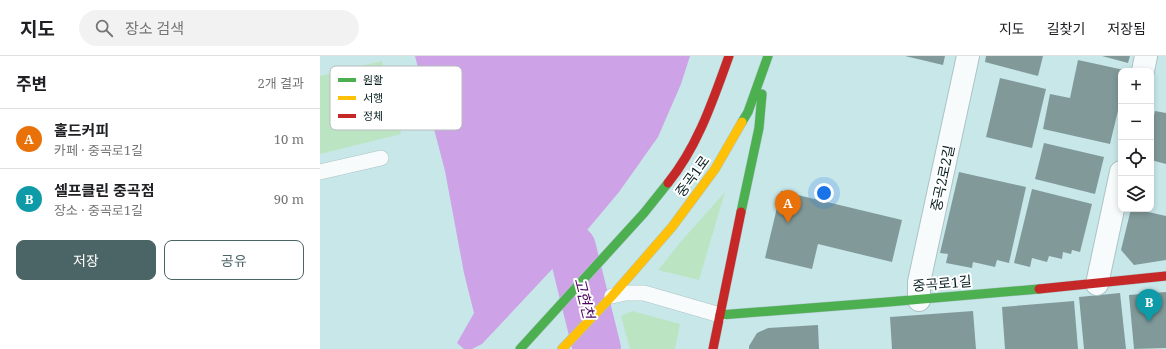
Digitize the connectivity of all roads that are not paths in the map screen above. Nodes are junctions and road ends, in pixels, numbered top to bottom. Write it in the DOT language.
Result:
graph roads {
  1 [pos="728,56"];
  2 [pos="968,56"];
  3 [pos="1146,56"];
  4 [pos="766,60"];
  5 [pos="1144,68"];
  6 [pos="381,158"];
  7 [pos="320,172"];
  8 [pos="1120,176"];
  9 [pos="1166,276"];
  10 [pos="1097,284"];
  11 [pos="612,296"];
  12 [pos="919,300"];
  13 [pos="720,315"];
  14 [pos="520,349"];
  15 [pos="562,349"];
  16 [pos="713,349"];
  1 -- 14 [label="street, 중곡1로"];
  2 -- 12 [label="street, 중곡2로2길"];
  3 -- 5 [label="street"];
  4 -- 11 [label="street, 중곡1로"];
  4 -- 13 [label="street"];
  6 -- 7 [label="lane"];
  8 -- 10 [label="street"];
  9 -- 10 [label="street, 중곡로1길"];
  10 -- 12 [label="street, 중곡로1길"];
  11 -- 13 [label="lane"];
  11 -- 15 [label="street, 중곡1로"];
  12 -- 13 [label="street, 중곡로1길"];
  13 -- 16 [label="street"];
}
